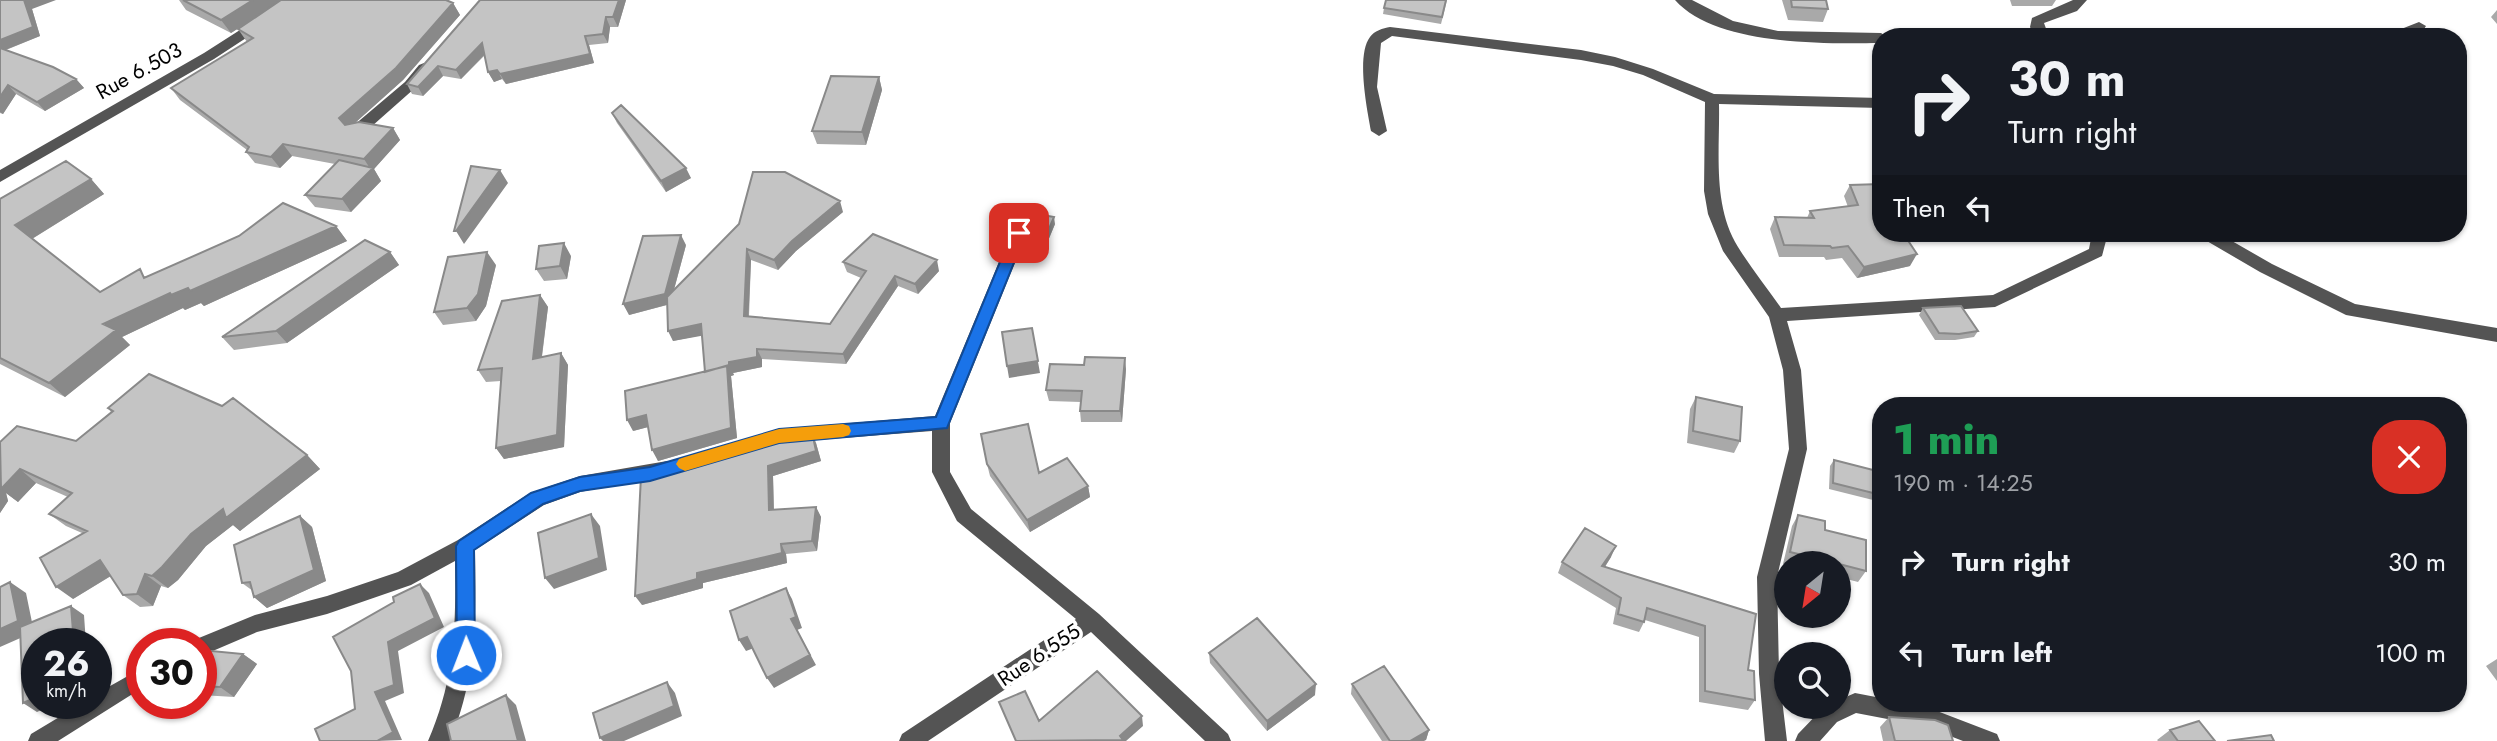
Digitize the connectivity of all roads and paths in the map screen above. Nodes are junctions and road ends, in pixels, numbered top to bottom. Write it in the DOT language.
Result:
graph roads {
  1 [pos="297,0"];
  2 [pos="1682,0"];
  3 [pos="2080,0"];
  4 [pos="2418,26"];
  5 [pos="2039,28"];
  6 [pos="2413,28"];
  7 [pos="1872,37"];
  8 [pos="434,55"];
  9 [pos="1712,99"];
  10 [pos="1872,103"];
  11 [pos="358,130"];
  12 [pos="1379,131"];
  13 [pos="0,177"];
  14 [pos="1019,233"];
  15 [pos="2098,242"];
  16 [pos="2221,242"];
  17 [pos="1777,315"];
  18 [pos="2497,335"];
  19 [pos="942,423"];
  20 [pos="727,451"];
  21 [pos="689,462"];
  22 [pos="465,546"];
  23 [pos="1092,620"];
  24 [pos="217,640"];
  25 [pos="126,687"];
  26 [pos="1872,706"];
  27 [pos="1903,712"];
  28 [pos="39,741"];
  29 [pos="439,741"];
  30 [pos="910,741"];
  31 [pos="1220,741"];
  32 [pos="1776,741"];
  33 [pos="1805,741"];
  34 [pos="1989,741"];
  1 -- 13 [label="street, Rue 6.503"];
  2 -- 7 [label="street"];
  3 -- 5 [label="street"];
  4 -- 6 [label="street"];
  8 -- 11 [label="street"];
  9 -- 10 [label="street"];
  9 -- 12 [label="street"];
  9 -- 17 [label="street"];
  14 -- 19 [label="street"];
  15 -- 17 [label="street"];
  16 -- 18 [label="street"];
  17 -- 32 [label="street"];
  19 -- 20 [label="street"];
  19 -- 23 [label="street"];
  21 -- 22 [label="street"];
  22 -- 24 [label="street"];
  22 -- 29 [label="street"];
  23 -- 30 [label="street, Rue 6.555"];
  23 -- 31 [label="street, Rue 6.555"];
  25 -- 28 [label="street"];
  26 -- 33 [label="street"];
  27 -- 34 [label="street"];
}
